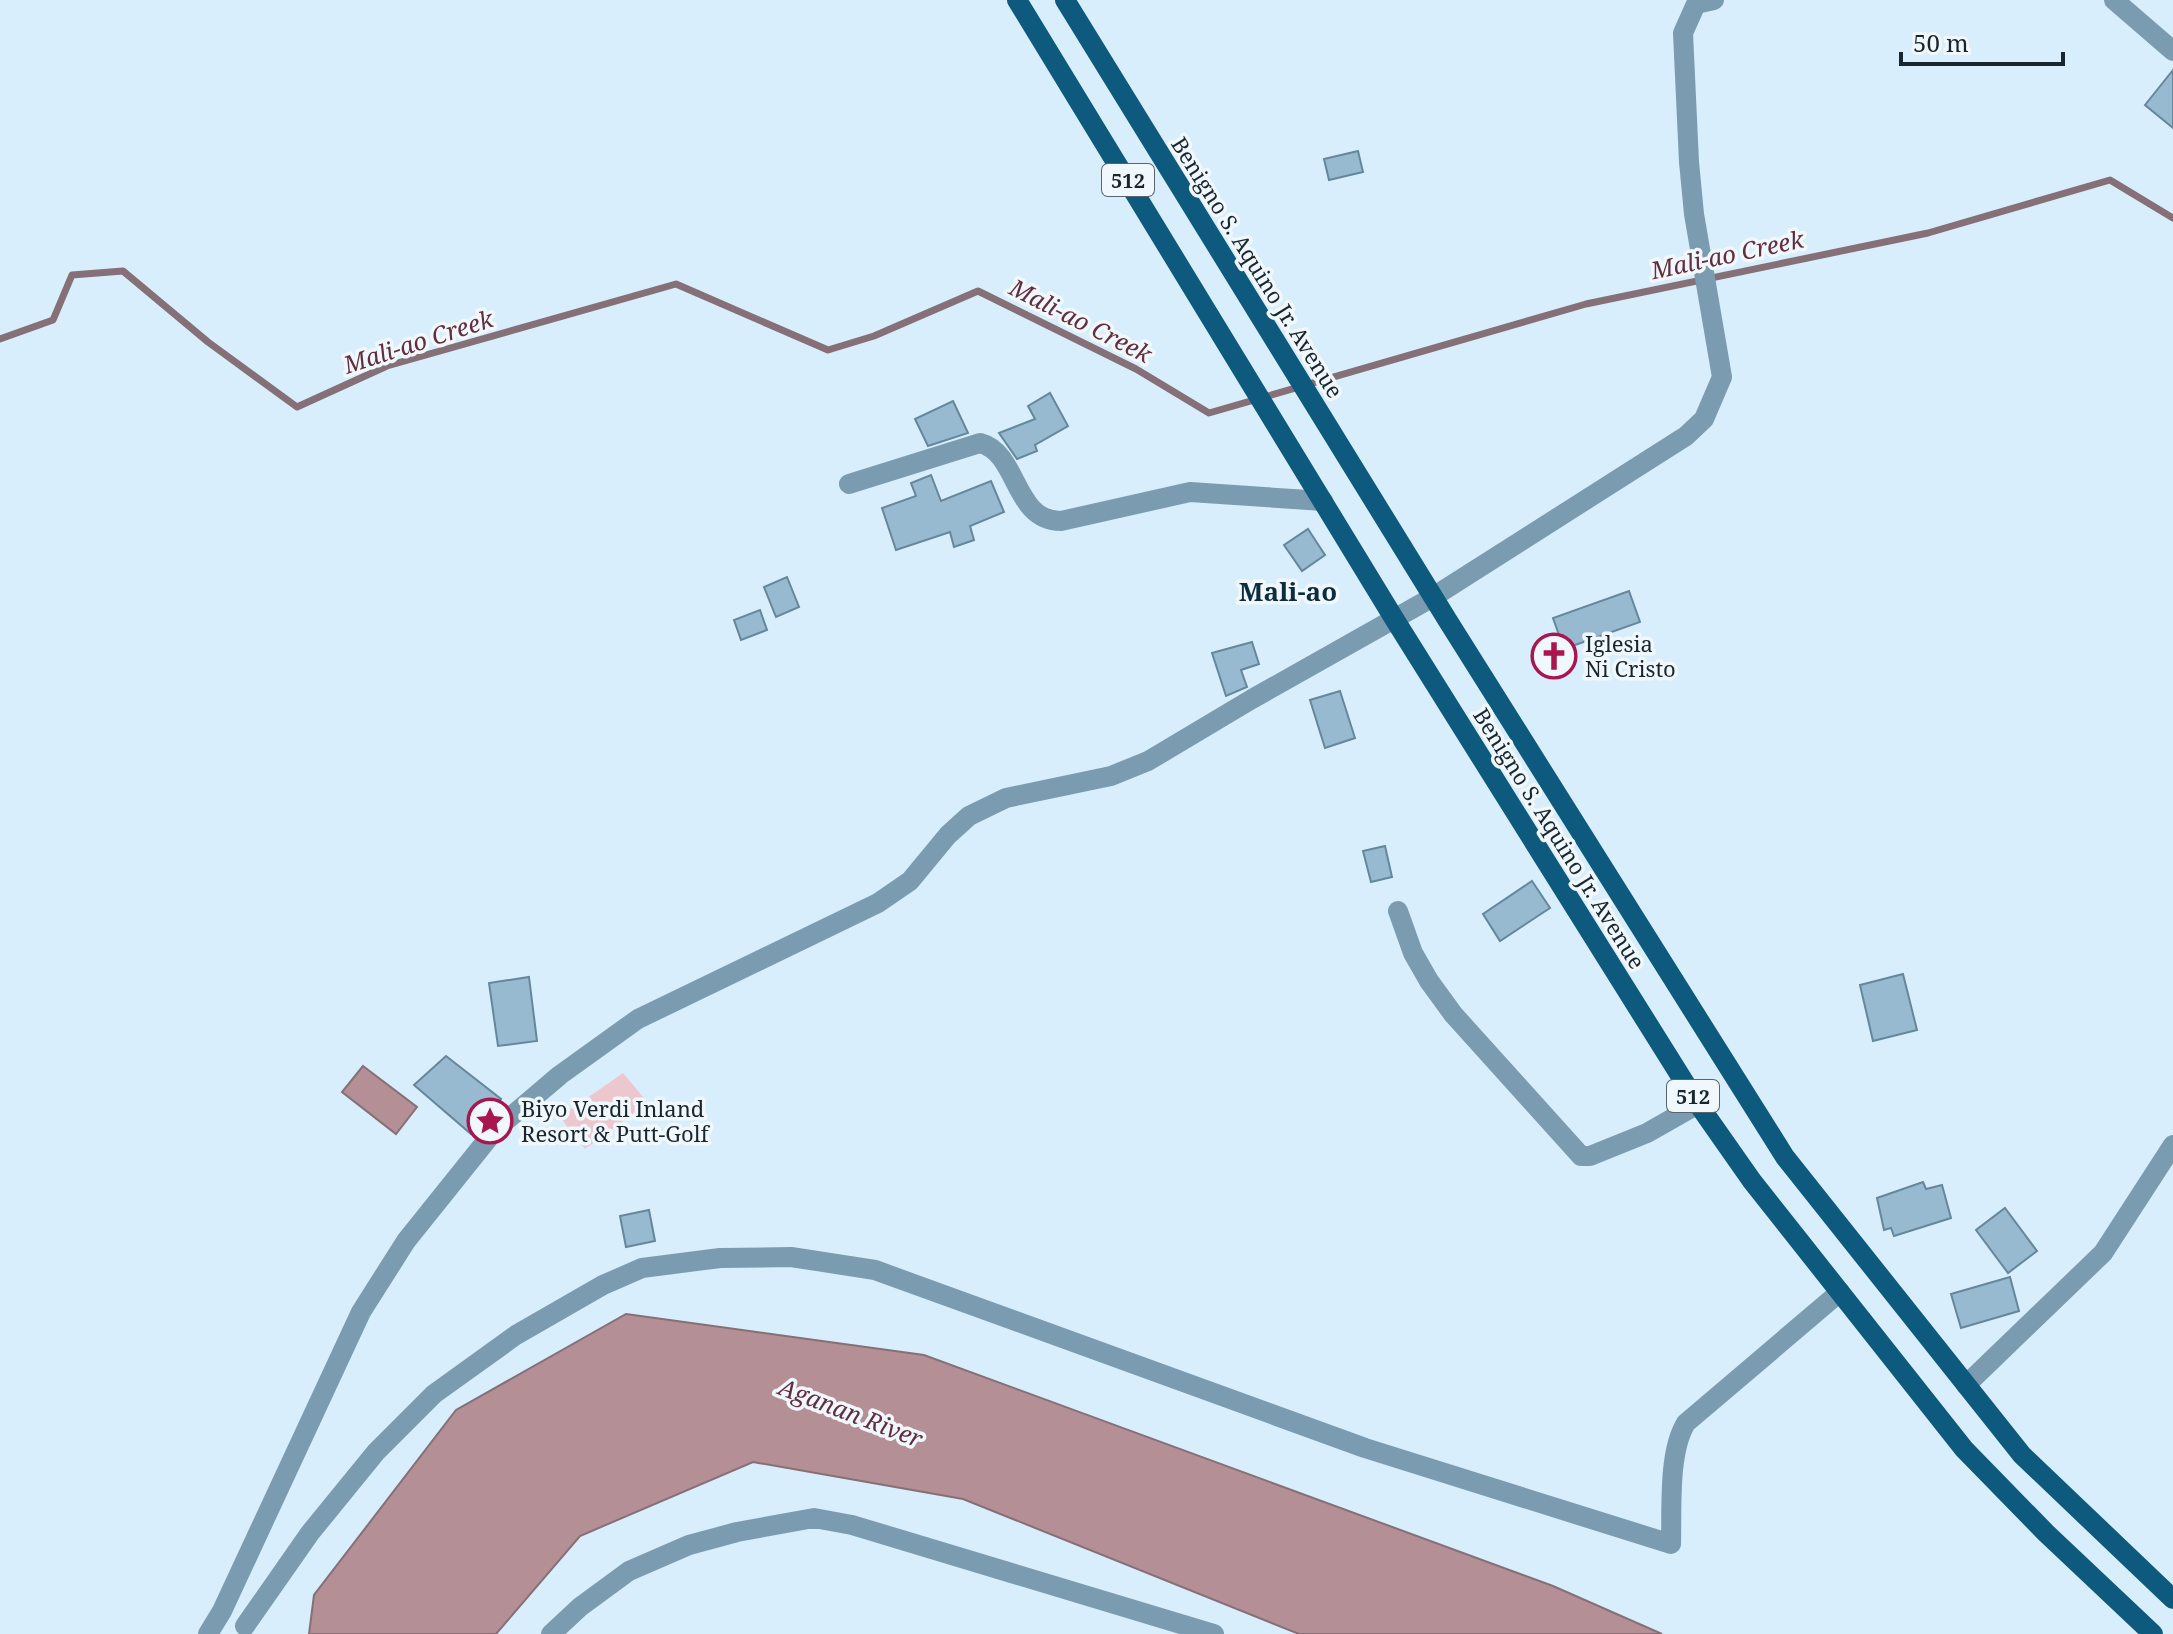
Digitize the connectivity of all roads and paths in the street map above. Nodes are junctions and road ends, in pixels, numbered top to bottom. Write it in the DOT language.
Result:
graph roads {
  1 [pos="1017,0"];
  2 [pos="1065,0"];
  3 [pos="1714,0"];
  4 [pos="2114,0"];
  5 [pos="2173,51"];
  6 [pos="849,484"];
  7 [pos="1323,501"];
  8 [pos="1433,597"];
  9 [pos="1395,620"];
  10 [pos="1398,911"];
  11 [pos="1698,1104"];
  12 [pos="2173,1145"];
  13 [pos="1840,1292"];
  14 [pos="1966,1385"];
  15 [pos="2173,1599"];
  16 [pos="222,1611"];
  17 [pos="245,1630"];
  18 [pos="208,1634"];
  19 [pos="551,1634"];
  20 [pos="1214,1634"];
  21 [pos="2153,1634"];
  1 -- 7 [label="main road, Benigno S. Aquino Jr. Avenue / 512"];
  2 -- 8 [label="main road, Benigno S. Aquino Jr. Avenue / 512"];
  3 -- 8 [label="street"];
  4 -- 5 [label="street"];
  6 -- 7 [label="street"];
  7 -- 9 [label="main road, Benigno S. Aquino Jr. Avenue / 512"];
  8 -- 9 [label="street"];
  8 -- 14 [label="main road, Benigno S. Aquino Jr. Avenue / 512"];
  9 -- 11 [label="main road, Benigno S. Aquino Jr. Avenue / 512"];
  9 -- 16 [label="street"];
  10 -- 11 [label="street"];
  11 -- 13 [label="main road, Benigno S. Aquino Jr. Avenue / 512"];
  12 -- 14 [label="street"];
  13 -- 17 [label="street"];
  13 -- 21 [label="main road, Benigno S. Aquino Jr. Avenue / 512"];
  14 -- 15 [label="main road, Benigno S. Aquino Jr. Avenue / 512"];
  16 -- 17 [label="street"];
  16 -- 18 [label="street"];
  19 -- 20 [label="street"];
}
